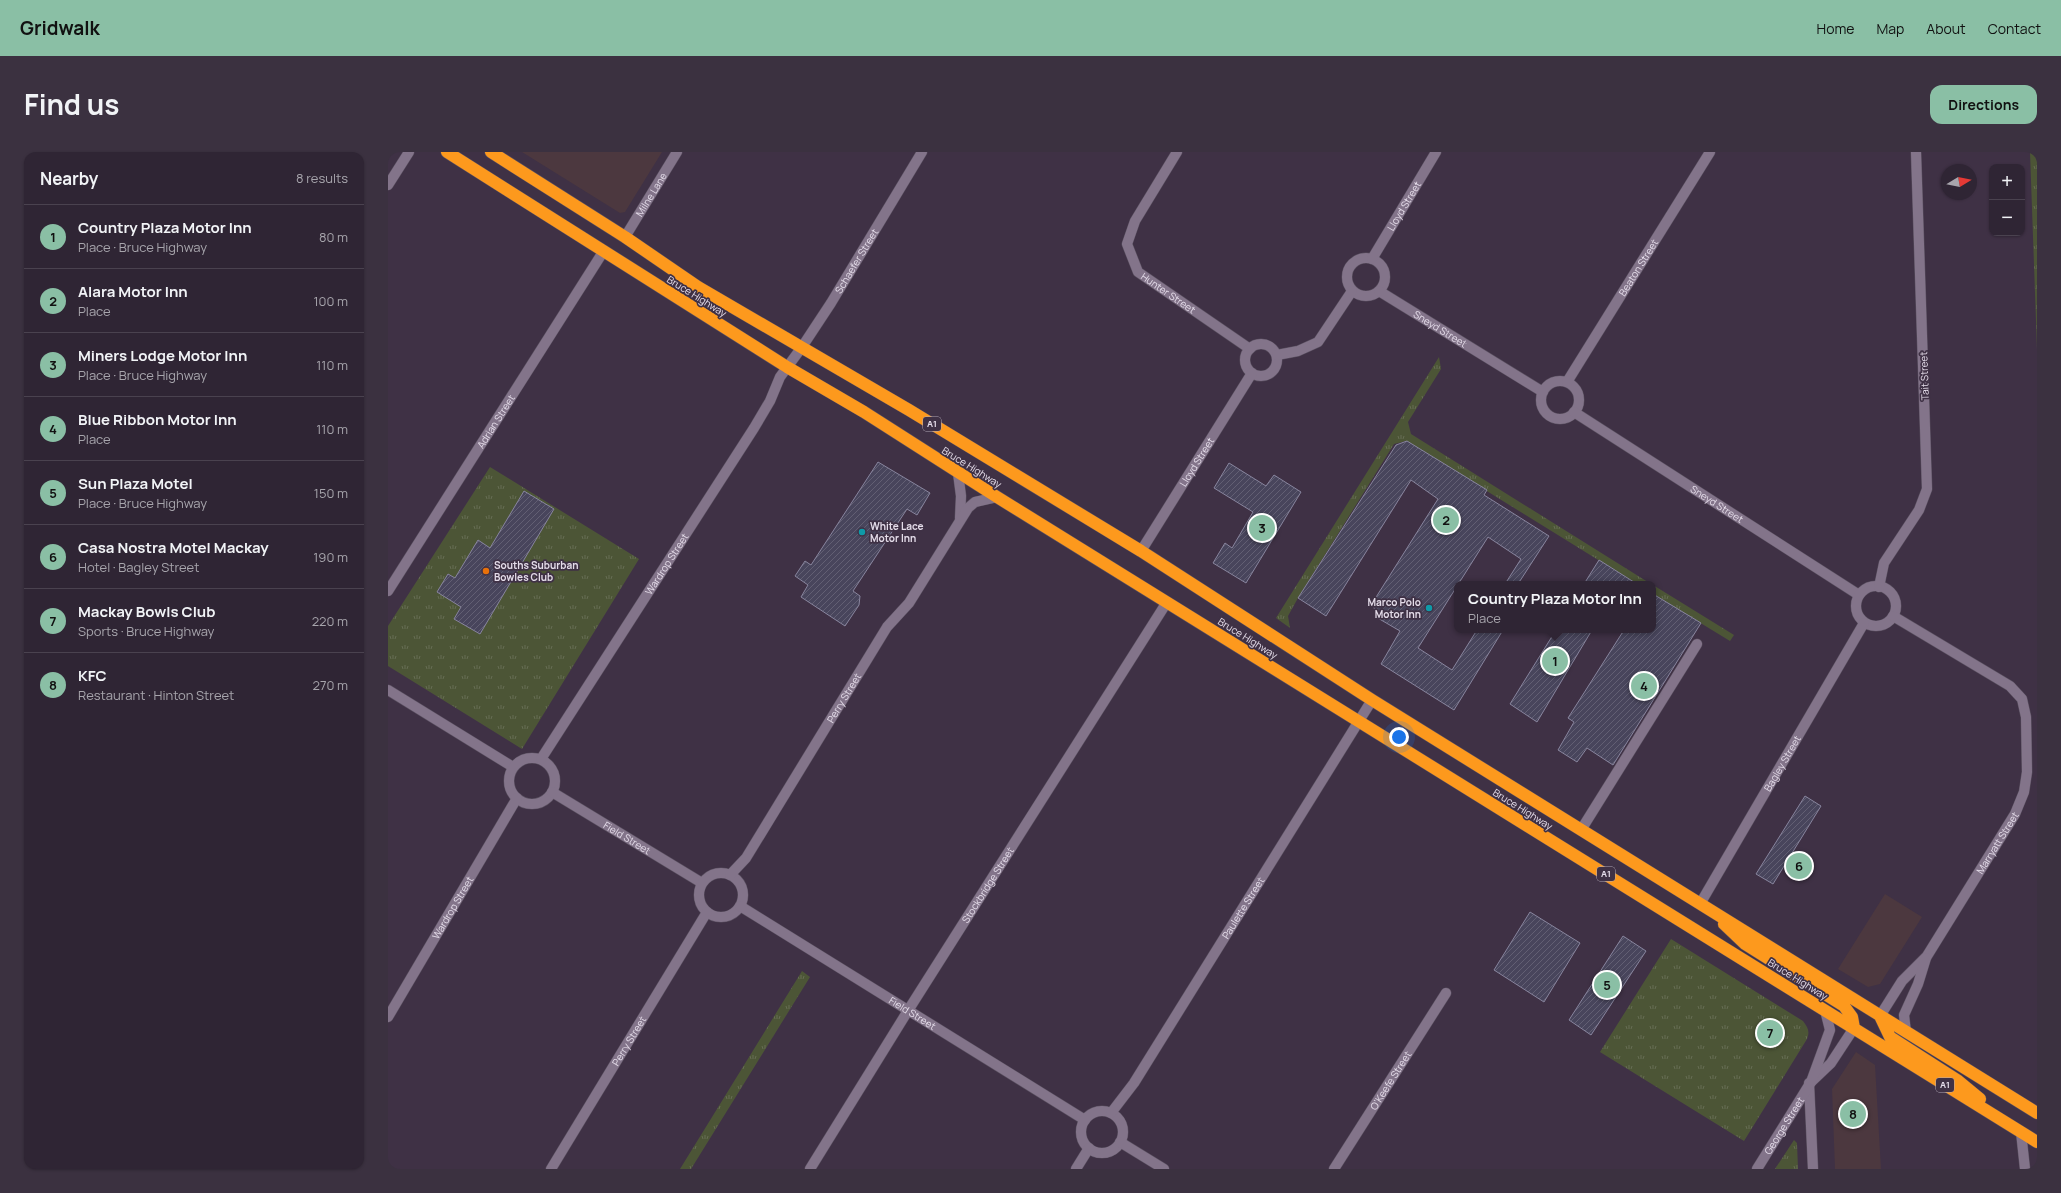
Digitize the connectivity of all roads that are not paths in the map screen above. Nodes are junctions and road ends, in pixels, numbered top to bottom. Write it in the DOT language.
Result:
graph roads {
  1 [pos="409,152"];
  2 [pos="447,152"];
  3 [pos="491,152"];
  4 [pos="677,152"];
  5 [pos="922,152"];
  6 [pos="1178,152"];
  7 [pos="1436,152"];
  8 [pos="1710,152"];
  9 [pos="1916,152"];
  10 [pos="388,185"];
  11 [pos="625,237"];
  12 [pos="603,252"];
  13 [pos="1372,259"];
  14 [pos="1352,291"];
  15 [pos="1379,291"];
  16 [pos="802,347"];
  17 [pos="1250,348"];
  18 [pos="1276,355"];
  19 [pos="788,367"];
  20 [pos="1252,372"];
  21 [pos="1567,382"];
  22 [pos="1543,392"];
  23 [pos="1574,412"];
  24 [pos="958,473"];
  25 [pos="997,497"];
  26 [pos="960,522"];
  27 [pos="1142,551"];
  28 [pos="1879,587"];
  29 [pos="388,591"];
  30 [pos="1859,595"];
  31 [pos="1167,602"];
  32 [pos="1893,616"];
  33 [pos="1864,623"];
  34 [pos="1697,644"];
  35 [pos="388,690"];
  36 [pos="1372,700"];
  37 [pos="1358,721"];
  38 [pos="541,759"];
  39 [pos="513,768"];
  40 [pos="552,792"];
  41 [pos="517,798"];
  42 [pos="1581,830"];
  43 [pos="730,875"];
  44 [pos="702,883"];
  45 [pos="1700,904"];
  46 [pos="740,906"];
  47 [pos="707,912"];
  48 [pos="1713,912"];
  49 [pos="1927,956"];
  50 [pos="1446,993"];
  51 [pos="908,1009"];
  52 [pos="1825,1010"];
  53 [pos="1880,1016"];
  54 [pos="388,1017"];
  55 [pos="1854,1028"];
  56 [pos="1906,1032"];
  57 [pos="1810,1083"];
  58 [pos="1111,1113"];
  59 [pos="2037,1113"];
  60 [pos="1085,1120"];
  61 [pos="2019,1130"];
  62 [pos="1120,1142"];
  63 [pos="2037,1142"];
  64 [pos="1089,1148"];
  65 [pos="551,1169"];
  66 [pos="810,1169"];
  67 [pos="1076,1169"];
  68 [pos="1164,1169"];
  69 [pos="1334,1169"];
  70 [pos="1757,1169"];
  71 [pos="1813,1169"];
  72 [pos="2025,1169"];
  1 -- 10 [label="street"];
  2 -- 12 [label="highway, Bruce Highway / A1"];
  3 -- 11 [label="highway, Bruce Highway / A1"];
  4 -- 11 [label="street, Milne Lane"];
  5 -- 16 [label="street, Schaefer Street"];
  6 -- 17 [label="street, Hunter Street"];
  7 -- 13 [label="street, Lloyd Street"];
  8 -- 21 [label="street, Beaton Street"];
  9 -- 28 [label="street, Tait Street"];
  11 -- 16 [label="highway, Bruce Highway / A1"];
  12 -- 19 [label="highway, Bruce Highway / A1"];
  12 -- 29 [label="street, Adrian Street"];
  13 -- 14 [label="street"];
  13 -- 15 [label="street"];
  14 -- 15 [label="street"];
  14 -- 18 [label="street"];
  15 -- 22 [label="street, Sneyd Street"];
  16 -- 19 [label="street, Schaefer Street"];
  16 -- 27 [label="highway, Bruce Highway / A1"];
  17 -- 18 [label="street"];
  17 -- 20 [label="street"];
  18 -- 20 [label="street"];
  19 -- 24 [label="highway, Bruce Highway / A1"];
  19 -- 38 [label="street, Wardrop Street"];
  20 -- 27 [label="street, Lloyd Street"];
  21 -- 22 [label="street"];
  21 -- 23 [label="street"];
  22 -- 23 [label="street"];
  23 -- 30 [label="street, Sneyd Street"];
  24 -- 25 [label="highway, Bruce Highway / A1"];
  24 -- 26 [label="street, Perry Street"];
  25 -- 26 [label="street, Perry Street"];
  25 -- 31 [label="highway, Bruce Highway / A1"];
  26 -- 43 [label="street, Perry Street"];
  27 -- 36 [label="highway, Bruce Highway / A1"];
  28 -- 30 [label="street"];
  28 -- 32 [label="street"];
  30 -- 33 [label="street"];
  31 -- 37 [label="highway, Bruce Highway / A1"];
  31 -- 51 [label="street, Stockbridge Street"];
  32 -- 33 [label="street"];
  32 -- 49 [label="street, Marryatt Street"];
  33 -- 45 [label="street, Bagley Street"];
  34 -- 42 [label="street"];
  35 -- 39 [label="street"];
  36 -- 37 [label="street, Paulette Street"];
  36 -- 42 [label="highway, Bruce Highway / A1"];
  37 -- 52 [label="highway, Bruce Highway / A1"];
  37 -- 58 [label="street, Paulette Street"];
  38 -- 39 [label="street"];
  38 -- 40 [label="street"];
  39 -- 41 [label="street"];
  40 -- 41 [label="street"];
  40 -- 44 [label="street, Field Street"];
  41 -- 54 [label="street, Wardrop Street"];
  42 -- 45 [label="highway, Bruce Highway / A1"];
  43 -- 44 [label="street"];
  43 -- 46 [label="street"];
  44 -- 47 [label="street"];
  45 -- 48 [label="highway, Bruce Highway / A1"];
  46 -- 47 [label="street"];
  46 -- 51 [label="street, Field Street"];
  47 -- 65 [label="street, Perry Street"];
  48 -- 53 [label="highway, Bruce Highway / A1"];
  48 -- 55 [label="highway"];
  49 -- 53 [label="street, Marryatt Street"];
  49 -- 56 [label="street, Marryatt Street"];
  50 -- 69 [label="street, O'Keefe Street"];
  51 -- 60 [label="street, Field Street"];
  51 -- 66 [label="street, Stockbridge Street"];
  52 -- 55 [label="highway, Bruce Highway / A1"];
  52 -- 57 [label="street, George Street"];
  53 -- 56 [label="highway, Bruce Highway / A1"];
  53 -- 61 [label="highway"];
  55 -- 57 [label="street, George Street"];
  55 -- 61 [label="highway, Bruce Highway / A1"];
  56 -- 59 [label="highway, Bruce Highway / A1"];
  57 -- 70 [label="street, George Street"];
  57 -- 71 [label="street"];
  58 -- 60 [label="street"];
  58 -- 62 [label="street"];
  60 -- 64 [label="street"];
  61 -- 63 [label="highway, Bruce Highway / A1"];
  61 -- 72 [label="street"];
  62 -- 64 [label="street"];
  62 -- 68 [label="street"];
  64 -- 67 [label="street"];
}
